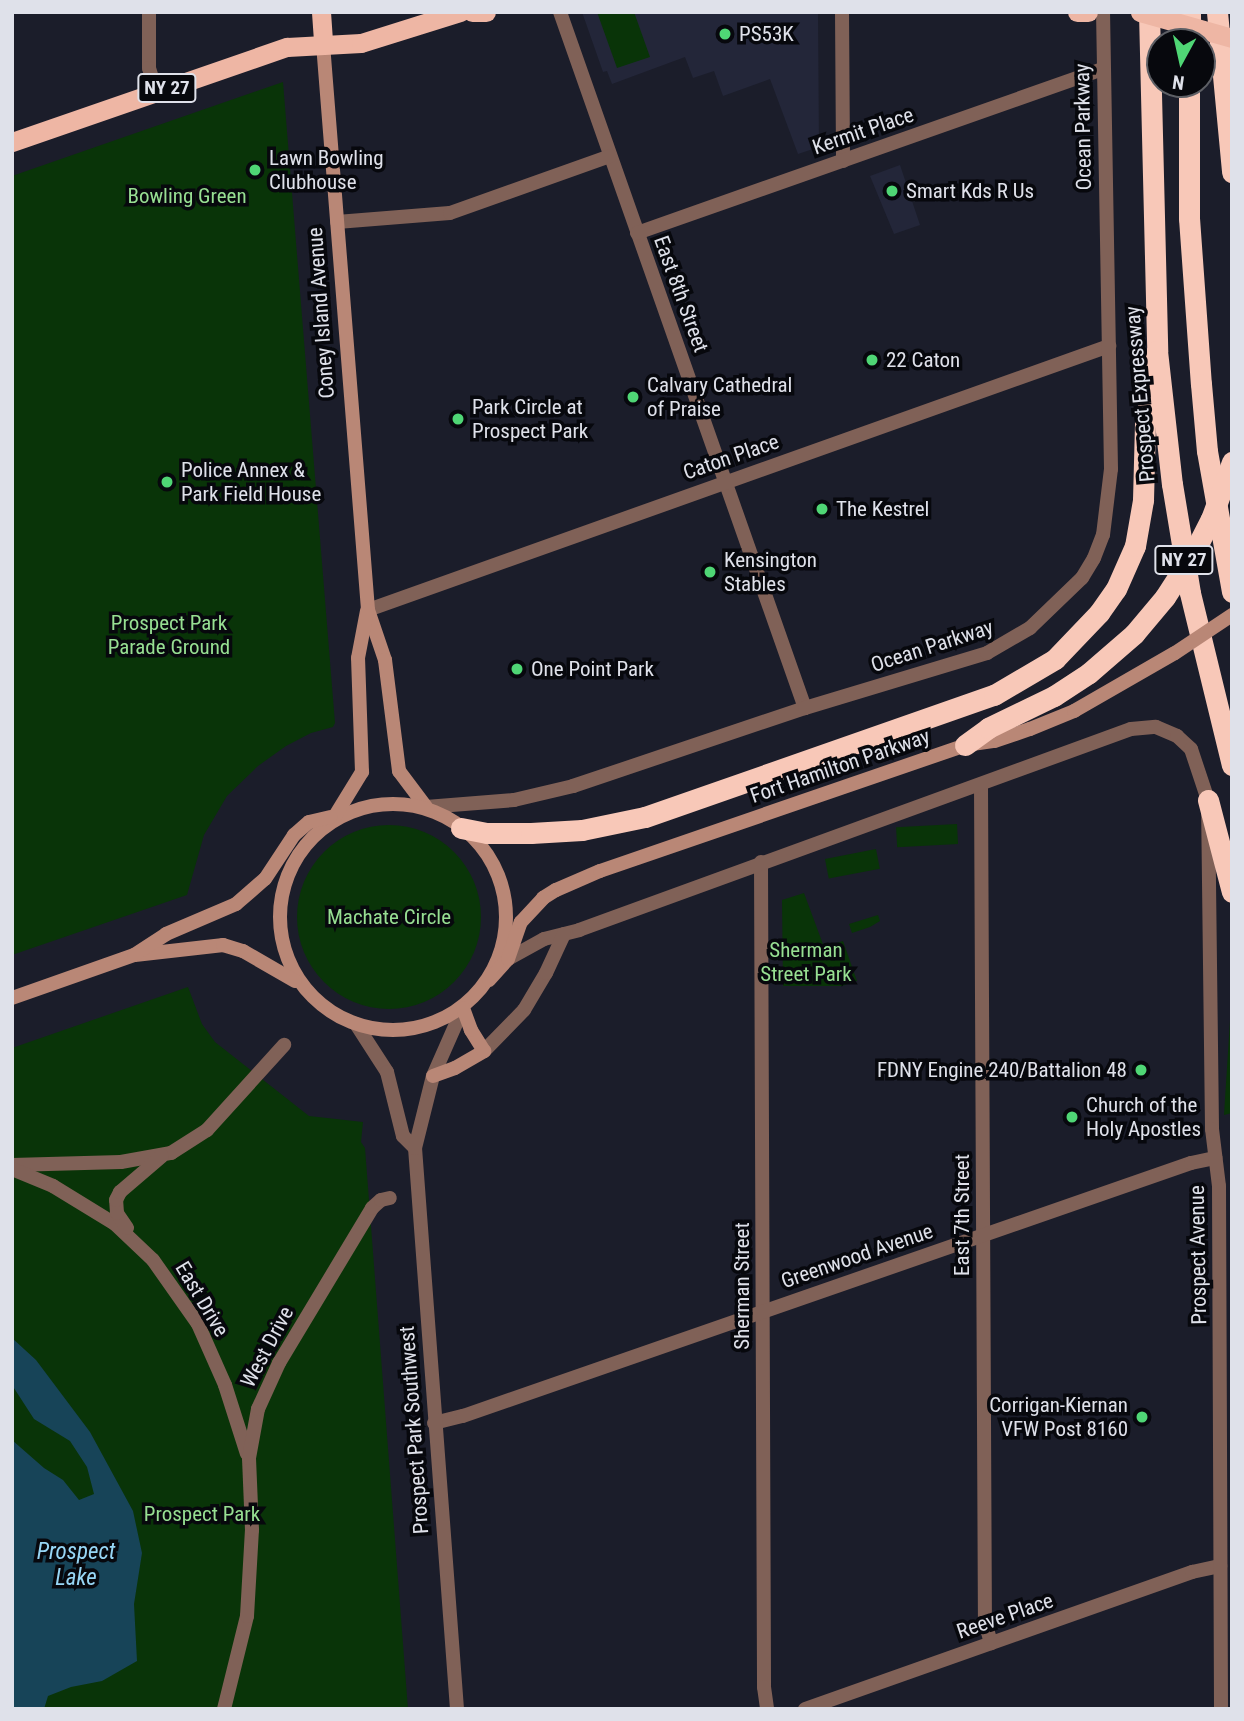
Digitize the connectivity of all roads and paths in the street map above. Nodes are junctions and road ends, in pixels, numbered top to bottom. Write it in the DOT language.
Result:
graph roads {
  1 [pos="149,12"];
  2 [pos="321,12"];
  3 [pos="460,12"];
  4 [pos="472,12"];
  5 [pos="486,12"];
  6 [pos="560,12"];
  7 [pos="842,12"];
  8 [pos="1077,12"];
  9 [pos="1088,12"];
  10 [pos="1103,12"];
  11 [pos="1140,12"];
  12 [pos="1149,12"];
  13 [pos="1217,12"];
  14 [pos="1232,38"];
  15 [pos="323,44"];
  16 [pos="1103,69"];
  17 [pos="156,91"];
  18 [pos="1189,98"];
  19 [pos="12,142"];
  20 [pos="610,156"];
  21 [pos="843,161"];
  22 [pos="1232,172"];
  23 [pos="337,222"];
  24 [pos="638,233"];
  25 [pos="1109,346"];
  26 [pos="1157,351"];
  27 [pos="1232,461"];
  28 [pos="726,482"];
  29 [pos="1232,592"];
  30 [pos="368,610"];
  31 [pos="1232,615"];
  32 [pos="805,708"];
  33 [pos="965,745"];
  34 [pos="1232,765"];
  35 [pos="981,785"];
  36 [pos="1208,800"];
  37 [pos="426,807"];
  38 [pos="335,816"];
  39 [pos="461,828"];
  40 [pos="761,862"];
  41 [pos="1232,891"];
  42 [pos="564,934"];
  43 [pos="134,955"];
  44 [pos="508,959"];
  45 [pos="489,980"];
  46 [pos="295,981"];
  47 [pos="12,998"];
  48 [pos="463,1008"];
  49 [pos="356,1024"];
  50 [pos="284,1045"];
  51 [pos="484,1051"];
  52 [pos="433,1076"];
  53 [pos="415,1148"];
  54 [pos="163,1155"];
  55 [pos="1215,1158"];
  56 [pos="12,1167"];
  57 [pos="390,1198"];
  58 [pos="983,1236"];
  59 [pos="140,1245"];
  60 [pos="763,1311"];
  61 [pos="434,1423"];
  62 [pos="248,1458"];
  63 [pos="1220,1566"];
  64 [pos="991,1643"];
  65 [pos="225,1709"];
  66 [pos="457,1709"];
  67 [pos="767,1709"];
  68 [pos="805,1709"];
  69 [pos="1221,1709"];
  1 -- 17 [label="street"];
  2 -- 15 [label="highway, Coney Island Avenue"];
  3 -- 15 [label="highway, NY 27"];
  4 -- 5 [label="highway"];
  6 -- 20 [label="street, East 8th Street"];
  7 -- 21 [label="street"];
  8 -- 9 [label="highway"];
  10 -- 16 [label="street, Ocean Parkway"];
  11 -- 14 [label="highway, bridge"];
  12 -- 26 [label="highway, Prospect Expressway / NY 27"];
  13 -- 22 [label="highway"];
  15 -- 17 [label="highway, NY 27"];
  15 -- 23 [label="main road, Coney Island Avenue"];
  16 -- 21 [label="street, Kermit Place"];
  16 -- 25 [label="street, Ocean Parkway"];
  17 -- 19 [label="highway, NY 27"];
  18 -- 29 [label="highway"];
  20 -- 23 [label="street"];
  20 -- 24 [label="street, East 8th Street"];
  21 -- 24 [label="street, Kermit Place"];
  23 -- 30 [label="main road, Coney Island Avenue"];
  24 -- 28 [label="street, East 8th Street"];
  25 -- 28 [label="street, Caton Place"];
  25 -- 32 [label="street, Ocean Parkway"];
  26 -- 34 [label="highway, Prospect Expressway / NY 27"];
  26 -- 39 [label="highway"];
  27 -- 33 [label="highway, bridge"];
  28 -- 30 [label="street, Caton Place"];
  28 -- 32 [label="street, East 8th Street"];
  30 -- 37 [label="main road, Coney Island Avenue"];
  30 -- 38 [label="main road, Coney Island Avenue"];
  31 -- 33 [label="main road, Fort Hamilton Parkway, bridge"];
  32 -- 37 [label="street, Ocean Parkway"];
  33 -- 44 [label="main road, Fort Hamilton Parkway"];
  35 -- 36 [label="street"];
  35 -- 40 [label="street"];
  35 -- 58 [label="street, East 7th Street"];
  36 -- 41 [label="highway"];
  36 -- 55 [label="street, Prospect Avenue"];
  37 -- 38 [label="main road"];
  37 -- 39 [label="main road"];
  38 -- 43 [label="main road"];
  38 -- 46 [label="main road"];
  39 -- 45 [label="main road"];
  40 -- 42 [label="street"];
  40 -- 60 [label="street, Sherman Street"];
  42 -- 44 [label="street"];
  42 -- 51 [label="street"];
  43 -- 46 [label="main road"];
  43 -- 47 [label="main road"];
  44 -- 45 [label="main road, Fort Hamilton Parkway"];
  45 -- 48 [label="main road"];
  46 -- 49 [label="main road"];
  48 -- 49 [label="main road"];
  48 -- 51 [label="main road"];
  48 -- 52 [label="street, Prospect Park Southwest"];
  49 -- 53 [label="street, Prospect Park Southwest"];
  50 -- 54 [label="street, East Drive"];
  51 -- 52 [label="main road"];
  52 -- 53 [label="street, Prospect Park Southwest"];
  53 -- 61 [label="street, Prospect Park Southwest"];
  54 -- 56 [label="street, East Drive"];
  54 -- 59 [label="street, East Drive"];
  55 -- 58 [label="street, Greenwood Avenue"];
  55 -- 63 [label="street, Prospect Avenue"];
  56 -- 59 [label="street, East Drive"];
  57 -- 62 [label="street, West Drive"];
  58 -- 60 [label="street, Greenwood Avenue"];
  58 -- 64 [label="street, East 7th Street"];
  59 -- 62 [label="street, East Drive"];
  60 -- 61 [label="street, Greenwood Avenue"];
  60 -- 67 [label="street, Sherman Street"];
  61 -- 66 [label="street, Prospect Park Southwest"];
  62 -- 65 [label="street, West Drive"];
  63 -- 64 [label="street, Reeve Place"];
  63 -- 69 [label="street, Prospect Avenue"];
  64 -- 68 [label="street, Reeve Place"];
}
